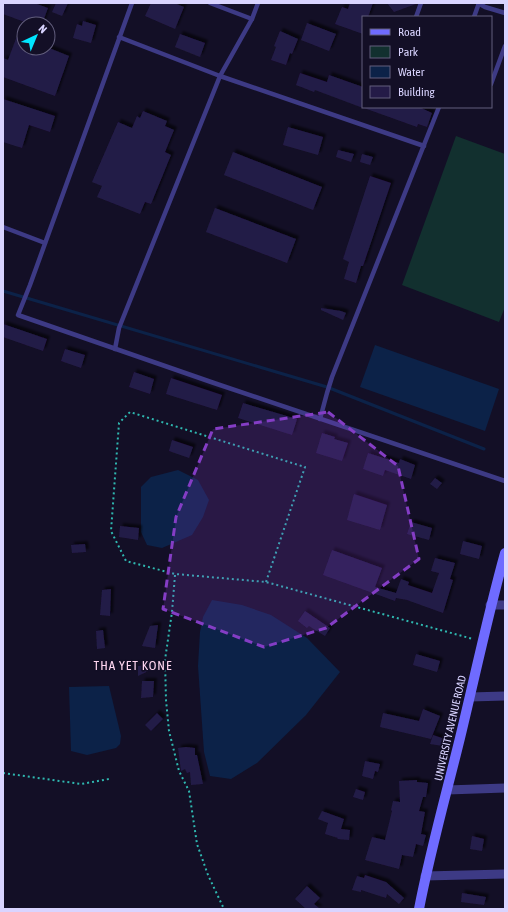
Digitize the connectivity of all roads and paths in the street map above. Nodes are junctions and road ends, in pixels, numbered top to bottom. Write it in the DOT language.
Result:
graph roads {
  1 [pos="132,3"];
  2 [pos="210,3"];
  3 [pos="258,3"];
  4 [pos="422,3"];
  5 [pos="479,3"];
  6 [pos="485,5"];
  7 [pos="505,13"];
  8 [pos="416,16"];
  9 [pos="474,16"];
  10 [pos="252,19"];
  11 [pos="119,37"];
  12 [pos="505,46"];
  13 [pos="500,60"];
  14 [pos="505,62"];
  15 [pos="220,76"];
  16 [pos="492,81"];
  17 [pos="439,108"];
  18 [pos="424,146"];
  19 [pos="3,227"];
  20 [pos="44,243"];
  21 [pos="114,349"];
  22 [pos="320,419"];
  23 [pos="505,481"];
  24 [pos="505,553"];
  25 [pos="175,574"];
  26 [pos="266,582"];
  27 [pos="490,605"];
  28 [pos="505,605"];
  29 [pos="482,641"];
  30 [pos="505,696"];
  31 [pos="470,697"];
  32 [pos="3,773"];
  33 [pos="109,779"];
  34 [pos="505,788"];
  35 [pos="447,790"];
  36 [pos="505,874"];
  37 [pos="425,876"];
  38 [pos="224,909"];
  39 [pos="418,909"];
  1 -- 11 [label="lane"];
  2 -- 10 [label="lane"];
  3 -- 10 [label="lane"];
  4 -- 8 [label="lane"];
  5 -- 6 [label="lane"];
  5 -- 9 [label="lane"];
  6 -- 7 [label="lane"];
  10 -- 15 [label="lane"];
  11 -- 15 [label="lane"];
  11 -- 20 [label="lane"];
  12 -- 13 [label="lane"];
  13 -- 14 [label="lane"];
  13 -- 16 [label="lane"];
  15 -- 18 [label="lane"];
  15 -- 21 [label="lane"];
  17 -- 18 [label="lane"];
  18 -- 22 [label="lane"];
  19 -- 20 [label="lane"];
  20 -- 21 [label="lane"];
  21 -- 22 [label="lane"];
  22 -- 23 [label="lane"];
  24 -- 27 [label="main road, UNIVERSITY AVENUE ROAD"];
  25 -- 26 [label="path"];
  25 -- 26 [label="path"];
  25 -- 38 [label="path"];
  26 -- 29 [label="path"];
  27 -- 28 [label="street"];
  27 -- 29 [label="main road, UNIVERSITY AVENUE ROAD"];
  29 -- 31 [label="main road, UNIVERSITY AVENUE ROAD"];
  30 -- 31 [label="street"];
  31 -- 35 [label="main road, UNIVERSITY AVENUE ROAD"];
  32 -- 33 [label="path"];
  34 -- 35 [label="street"];
  35 -- 37 [label="main road, UNIVERSITY AVENUE ROAD"];
  36 -- 37 [label="street"];
  37 -- 39 [label="main road, UNIVERSITY AVENUE ROAD"];
}
